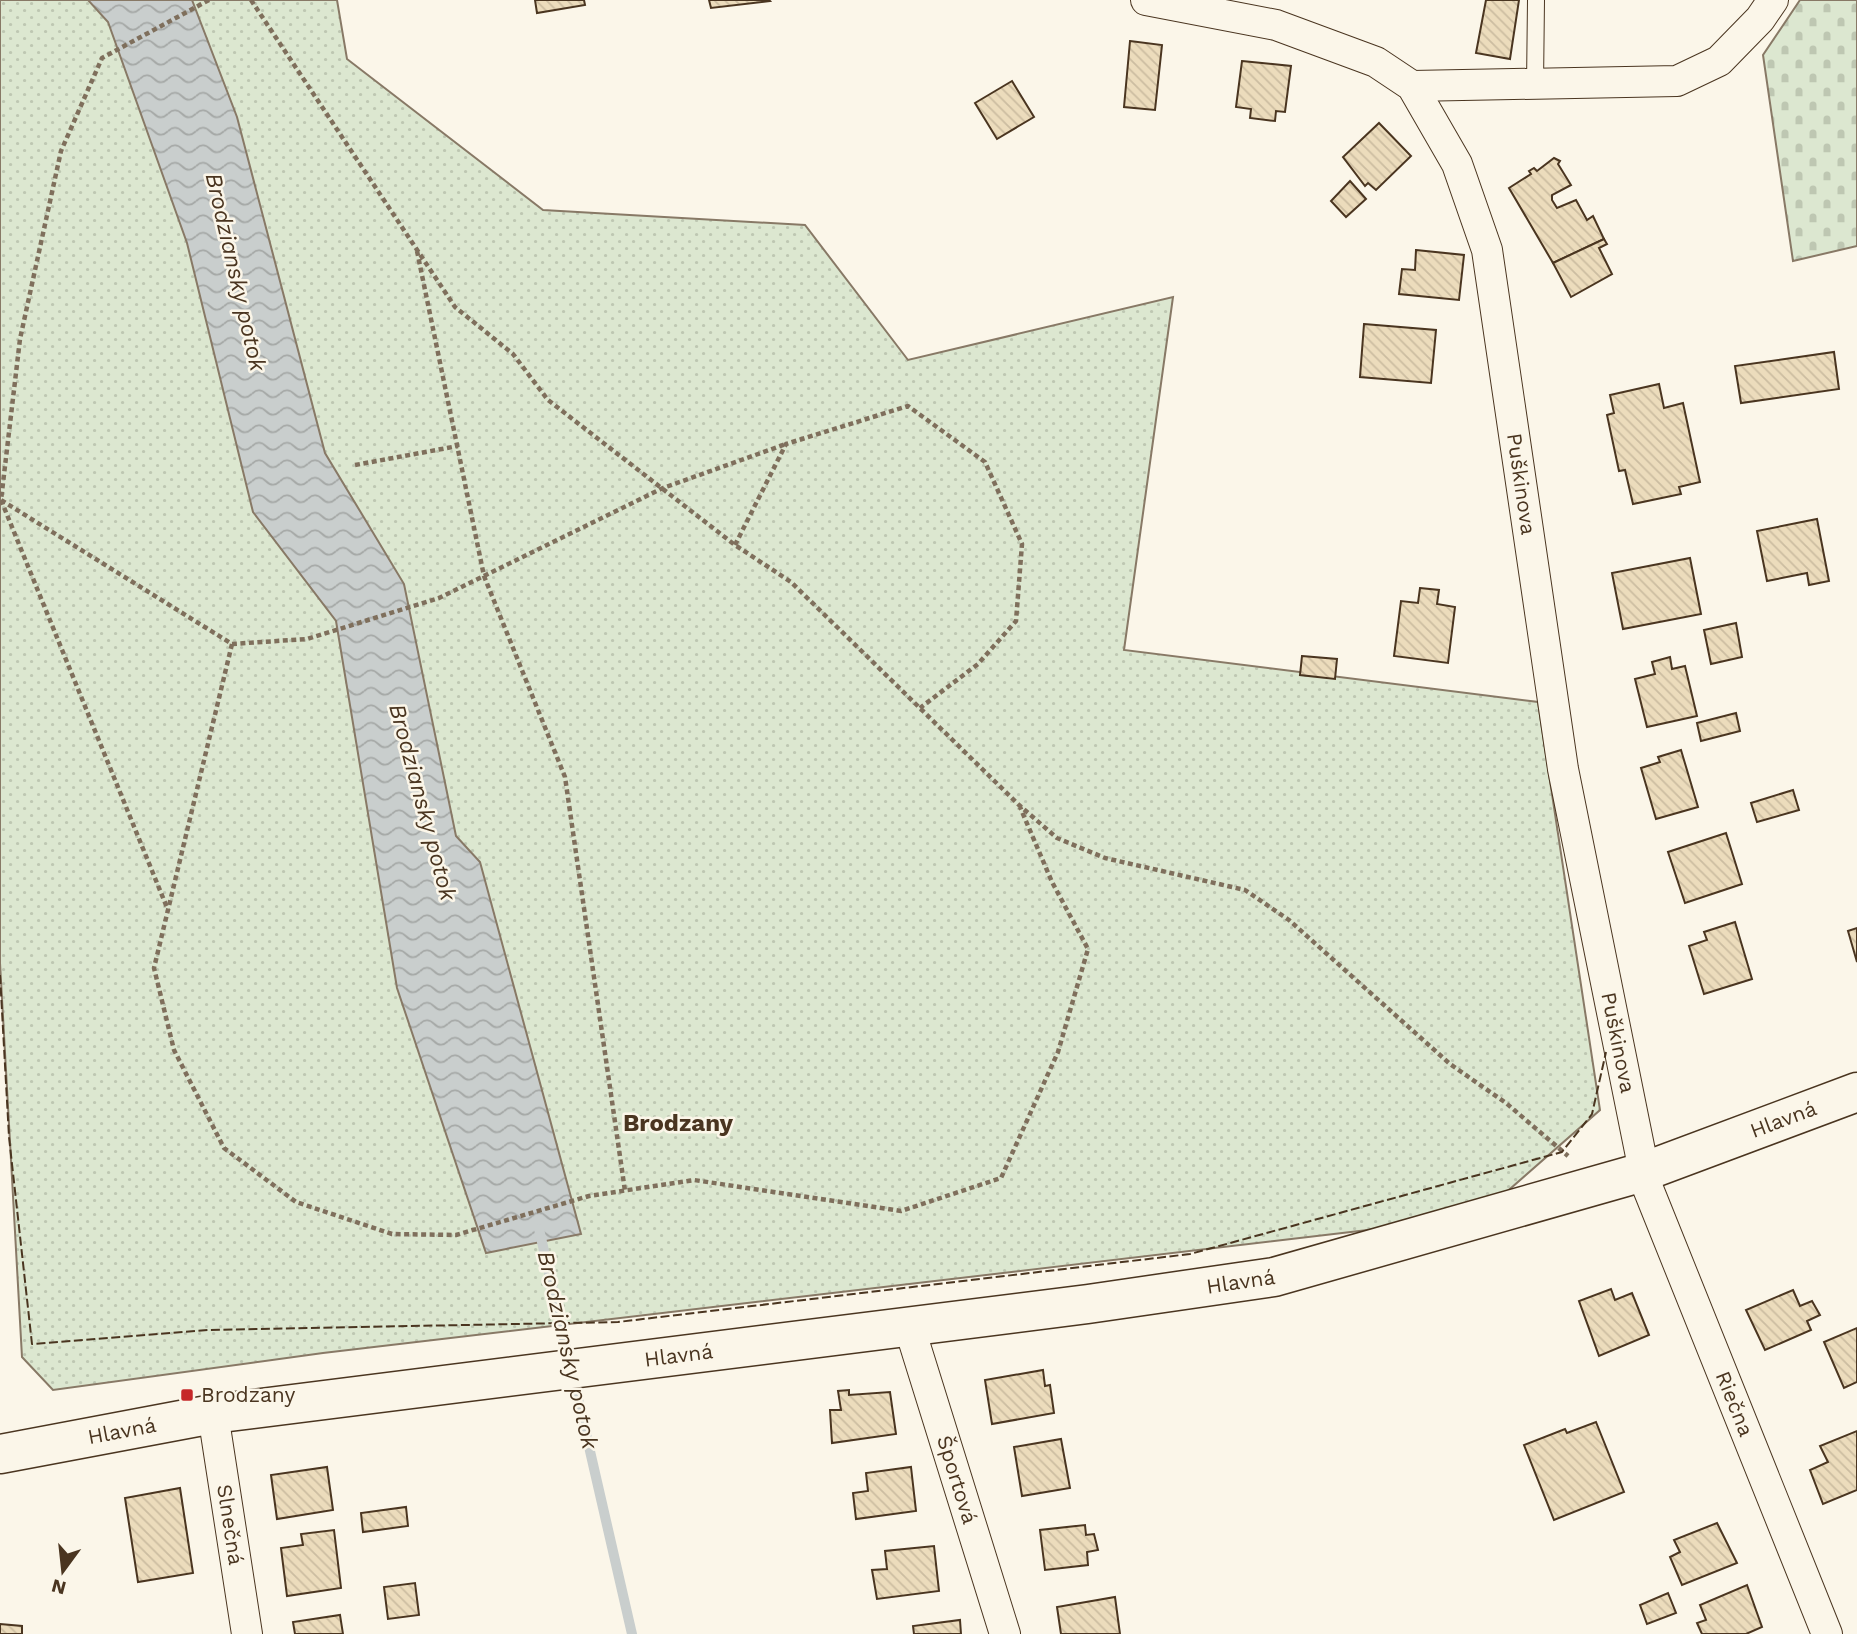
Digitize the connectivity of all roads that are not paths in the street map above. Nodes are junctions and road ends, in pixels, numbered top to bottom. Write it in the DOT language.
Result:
graph roads {
  1 [pos="1146,0"];
  2 [pos="1536,0"];
  3 [pos="1773,0"];
  4 [pos="1535,85"];
  5 [pos="1412,86"];
  6 [pos="1857,1092"];
  7 [pos="1643,1172"];
  8 [pos="909,1326"];
  9 [pos="213,1414"];
  10 [pos="0,1454"];
  11 [pos="247,1634"];
  12 [pos="1005,1634"];
  13 [pos="1828,1634"];
  1 -- 5 [label="street, Puškinova"];
  2 -- 4 [label="lane"];
  3 -- 4 [label="street"];
  4 -- 5 [label="street"];
  5 -- 7 [label="street, Puškinova"];
  6 -- 7 [label="main road, Hlavná"];
  7 -- 8 [label="main road, Hlavná"];
  7 -- 13 [label="street, Riečna"];
  8 -- 9 [label="main road, Hlavná"];
  8 -- 12 [label="street, Športová"];
  9 -- 10 [label="main road, Hlavná"];
  9 -- 11 [label="street, Slnečná"];
}
